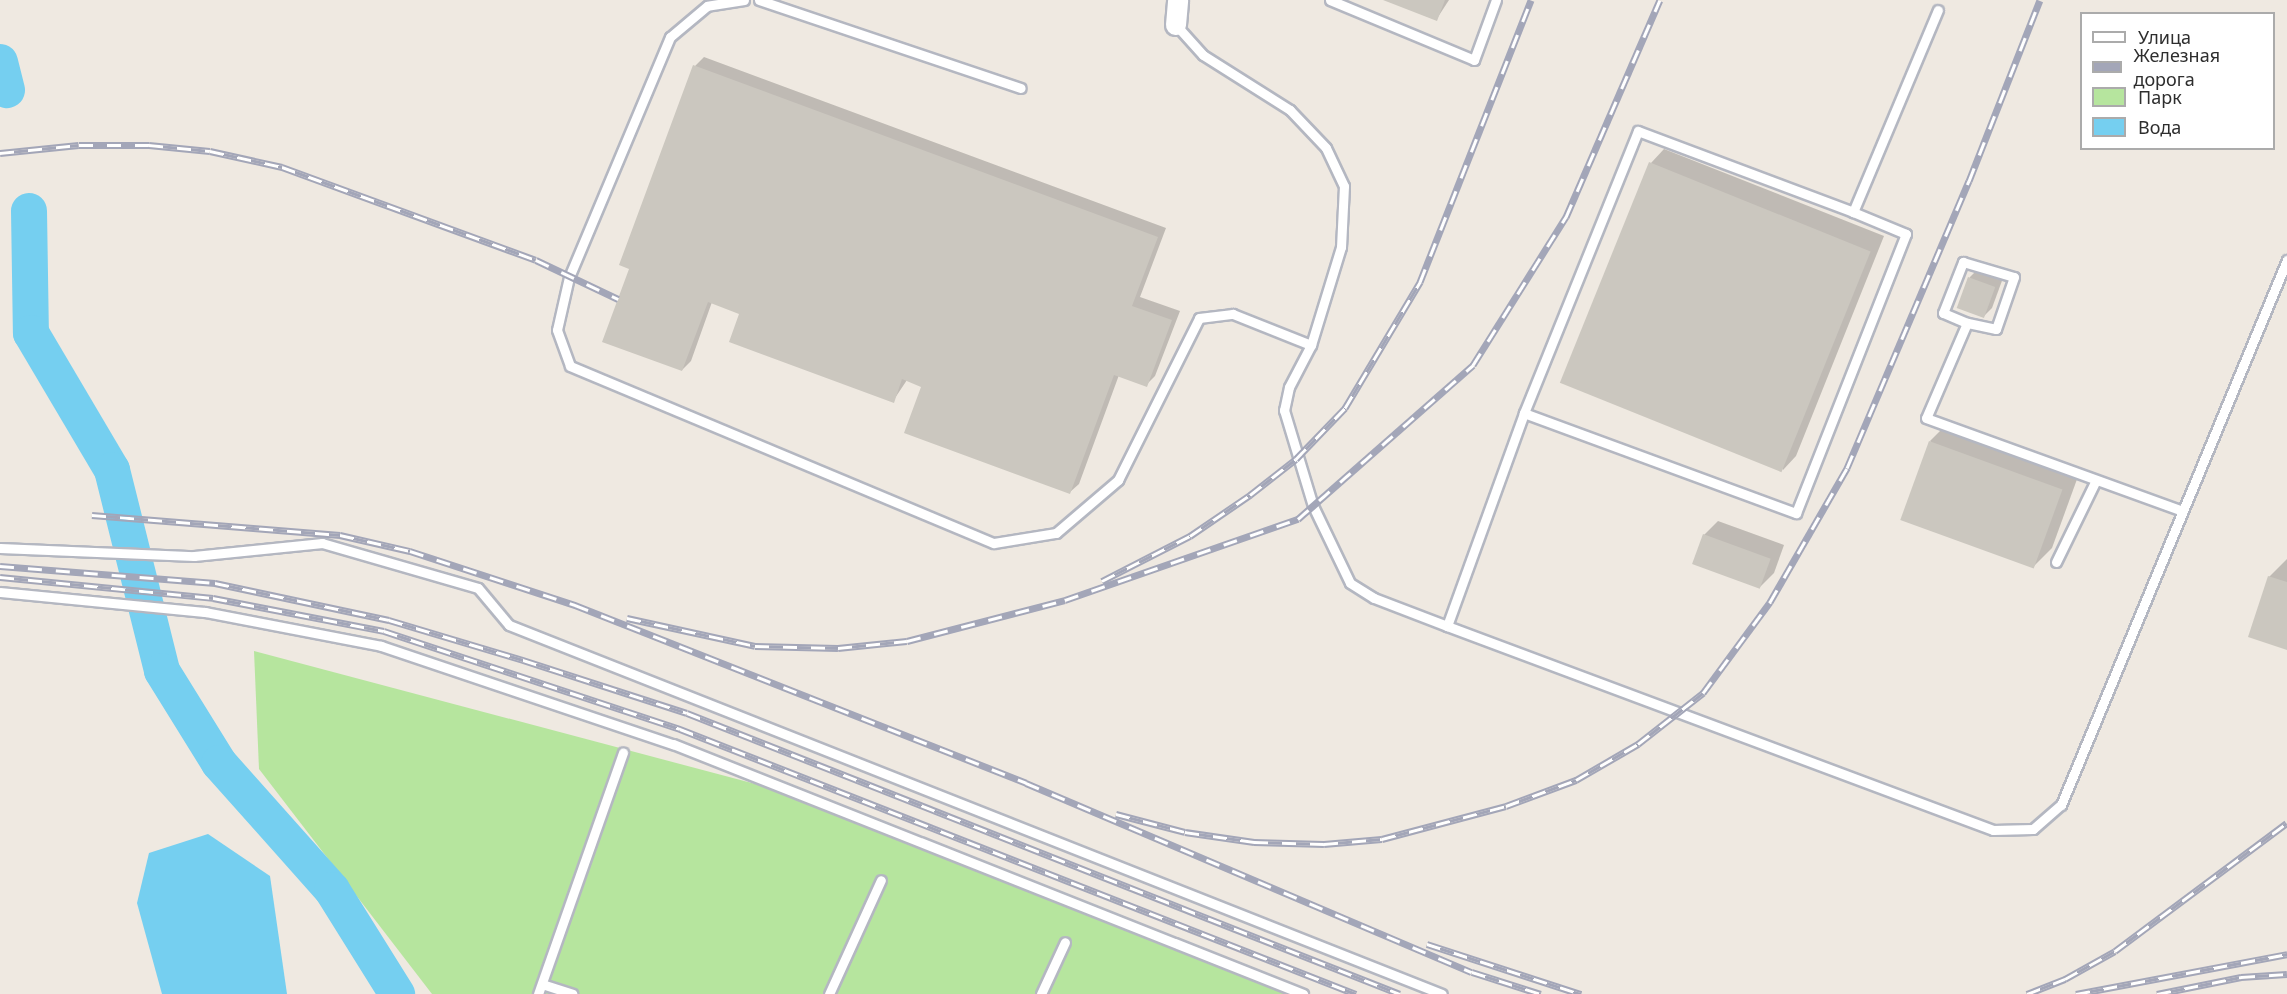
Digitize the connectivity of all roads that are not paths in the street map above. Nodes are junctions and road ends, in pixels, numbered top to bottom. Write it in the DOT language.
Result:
graph roads {
  1 [pos="744,0"];
  2 [pos="759,0"];
  3 [pos="1178,0"];
  4 [pos="1329,0"];
  5 [pos="1496,0"];
  6 [pos="1938,10"];
  7 [pos="1176,25"];
  8 [pos="1021,88"];
  9 [pos="1853,212"];
  10 [pos="2287,260"];
  11 [pos="1967,323"];
  12 [pos="1311,345"];
  13 [pos="1524,413"];
  14 [pos="2096,480"];
  15 [pos="2183,511"];
  16 [pos="0,548"];
  17 [pos="2056,562"];
  18 [pos="0,592"];
  19 [pos="1447,626"];
  20 [pos="623,752"];
  21 [pos="881,880"];
  22 [pos="1065,942"];
  23 [pos="542,984"];
  24 [pos="538,994"];
  25 [pos="572,994"];
  26 [pos="829,994"];
  27 [pos="1041,994"];
  28 [pos="1303,994"];
  29 [pos="1442,994"];
  1 -- 12 [label="lane"];
  2 -- 8 [label="lane"];
  3 -- 7 [label="street"];
  4 -- 5 [label="lane"];
  6 -- 9 [label="lane"];
  7 -- 12 [label="lane"];
  9 -- 13 [label="lane"];
  9 -- 13 [label="lane"];
  10 -- 15 [label="lane"];
  11 -- 11 [label="lane"];
  11 -- 14 [label="lane"];
  12 -- 19 [label="lane"];
  13 -- 19 [label="lane"];
  14 -- 15 [label="lane"];
  14 -- 17 [label="lane"];
  15 -- 19 [label="lane"];
  16 -- 29 [label="lane"];
  18 -- 28 [label="lane"];
  20 -- 23 [label="lane"];
  21 -- 26 [label="lane"];
  22 -- 27 [label="lane"];
  23 -- 24 [label="lane"];
  23 -- 25 [label="lane"];
}
